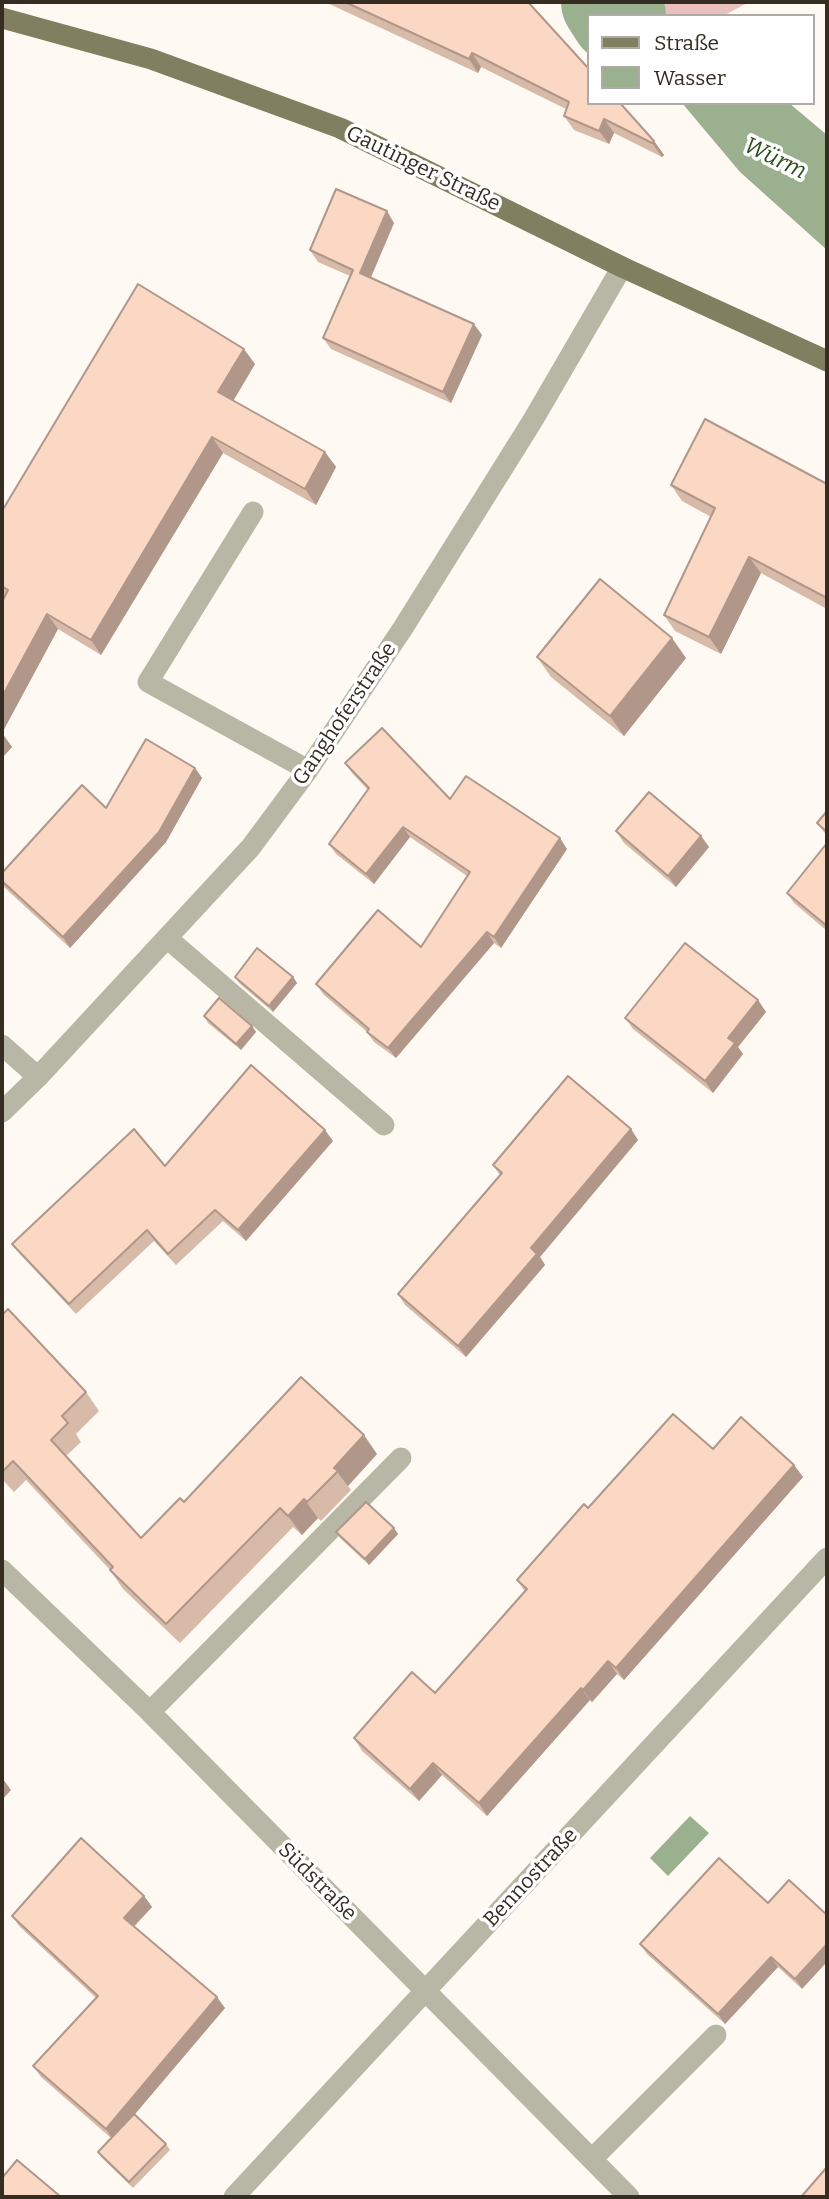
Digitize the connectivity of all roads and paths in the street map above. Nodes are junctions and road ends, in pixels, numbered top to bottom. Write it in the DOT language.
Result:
graph roads {
  1 [pos="2,18"];
  2 [pos="622,267"];
  3 [pos="827,361"];
  4 [pos="253,512"];
  5 [pos="308,770"];
  6 [pos="167,938"];
  7 [pos="2,1045"];
  8 [pos="38,1077"];
  9 [pos="2,1112"];
  10 [pos="384,1125"];
  11 [pos="401,1458"];
  12 [pos="827,1558"];
  13 [pos="2,1570"];
  14 [pos="150,1712"];
  15 [pos="426,1992"];
  16 [pos="716,2035"];
  17 [pos="592,2159"];
  18 [pos="234,2197"];
  19 [pos="629,2197"];
  1 -- 2 [label="main road, Gautinger Straße"];
  2 -- 3 [label="main road, Gautinger Straße"];
  2 -- 5 [label="street, Ganghoferstraße"];
  4 -- 5 [label="street"];
  5 -- 6 [label="street, Ganghoferstraße"];
  6 -- 8 [label="street, Ganghoferstraße"];
  6 -- 10 [label="street"];
  7 -- 8 [label="street"];
  8 -- 9 [label="street, Ganghoferstraße"];
  11 -- 14 [label="street"];
  12 -- 15 [label="street, Bennostraße"];
  13 -- 14 [label="street, Südstraße"];
  14 -- 15 [label="street, Südstraße"];
  15 -- 17 [label="street, Südstraße"];
  15 -- 18 [label="street, Bennostraße"];
  16 -- 17 [label="street"];
  17 -- 19 [label="street, Südstraße"];
}
